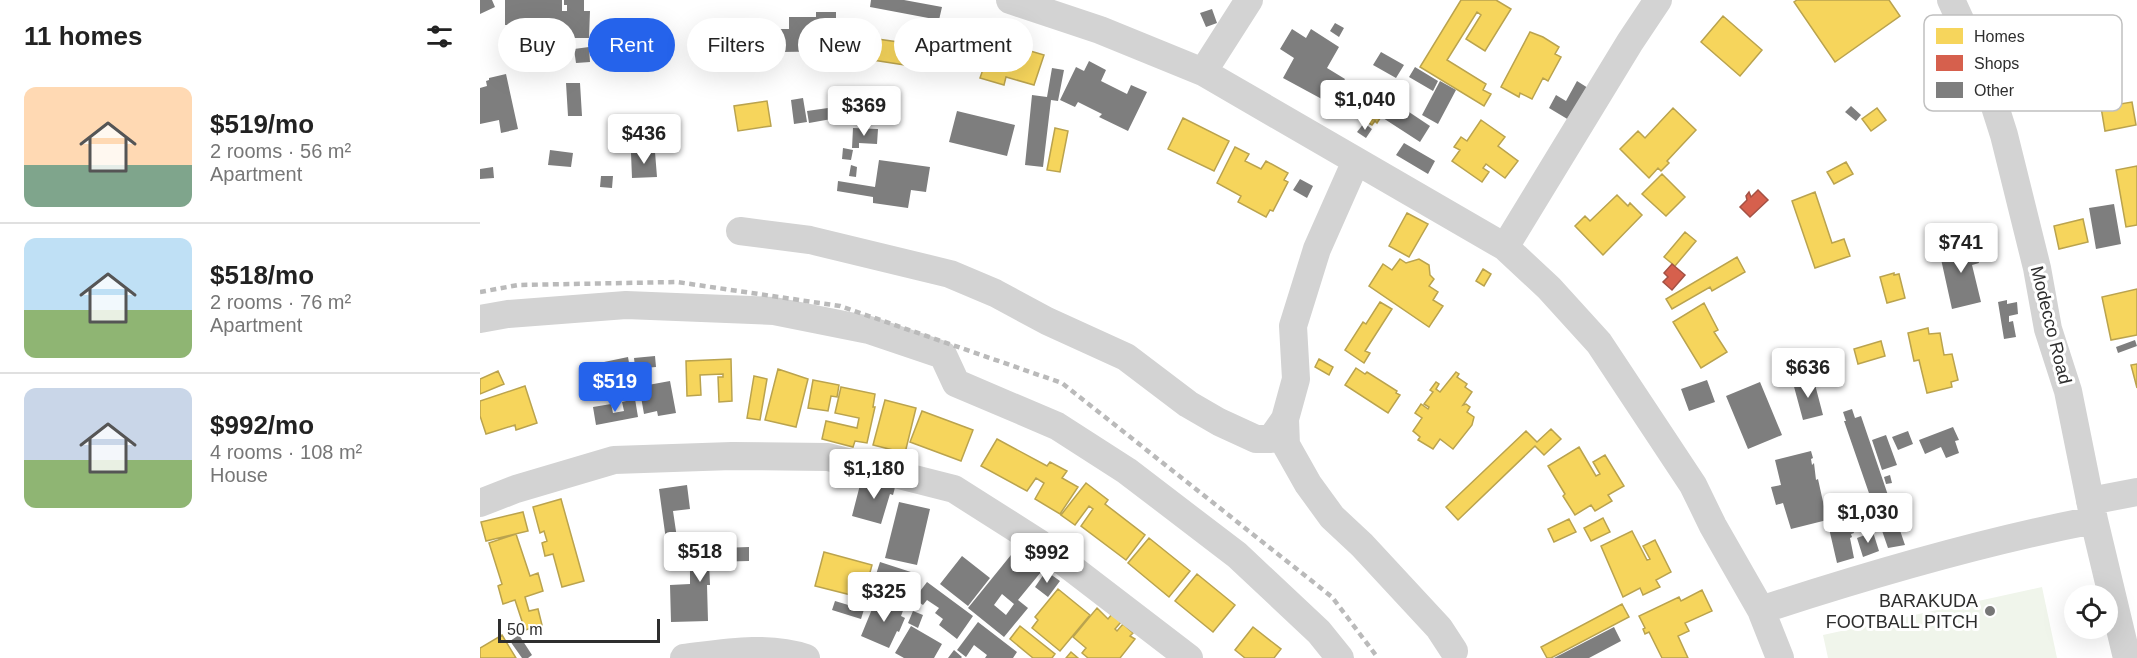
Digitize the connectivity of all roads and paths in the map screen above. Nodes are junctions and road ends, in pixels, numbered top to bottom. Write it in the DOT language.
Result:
graph roads {
  1 [pos="1010,0"];
  2 [pos="1249,0"];
  3 [pos="1658,0"];
  4 [pos="1951,0"];
  5 [pos="1958,15"];
  6 [pos="1203,72"];
  7 [pos="1996,111"];
  8 [pos="1356,161"];
  9 [pos="741,231"];
  10 [pos="1505,247"];
  11 [pos="480,320"];
  12 [pos="1285,419"];
  13 [pos="2137,492"];
  14 [pos="480,503"];
  15 [pos="2092,511"];
  16 [pos="1761,610"];
  17 [pos="1454,651"];
  18 [pos="798,657"];
  19 [pos="684,658"];
  20 [pos="1190,658"];
  21 [pos="1340,658"];
  22 [pos="1780,658"];
  23 [pos="2127,658"];
  1 -- 6 [label="street"];
  2 -- 6 [label="street"];
  3 -- 10 [label="street"];
  4 -- 5 [label="street, Modecco Road"];
  6 -- 8 [label="street"];
  7 -- 15 [label="street, Modecco Road"];
  8 -- 10 [label="street"];
  8 -- 12 [label="street"];
  9 -- 12 [label="street"];
  10 -- 16 [label="street"];
  11 -- 21 [label="street"];
  12 -- 17 [label="street"];
  13 -- 15 [label="street"];
  14 -- 20 [label="street"];
  15 -- 16 [label="street"];
  15 -- 23 [label="street, Modecco Road"];
  16 -- 22 [label="street"];
  18 -- 19 [label="street"];
}
